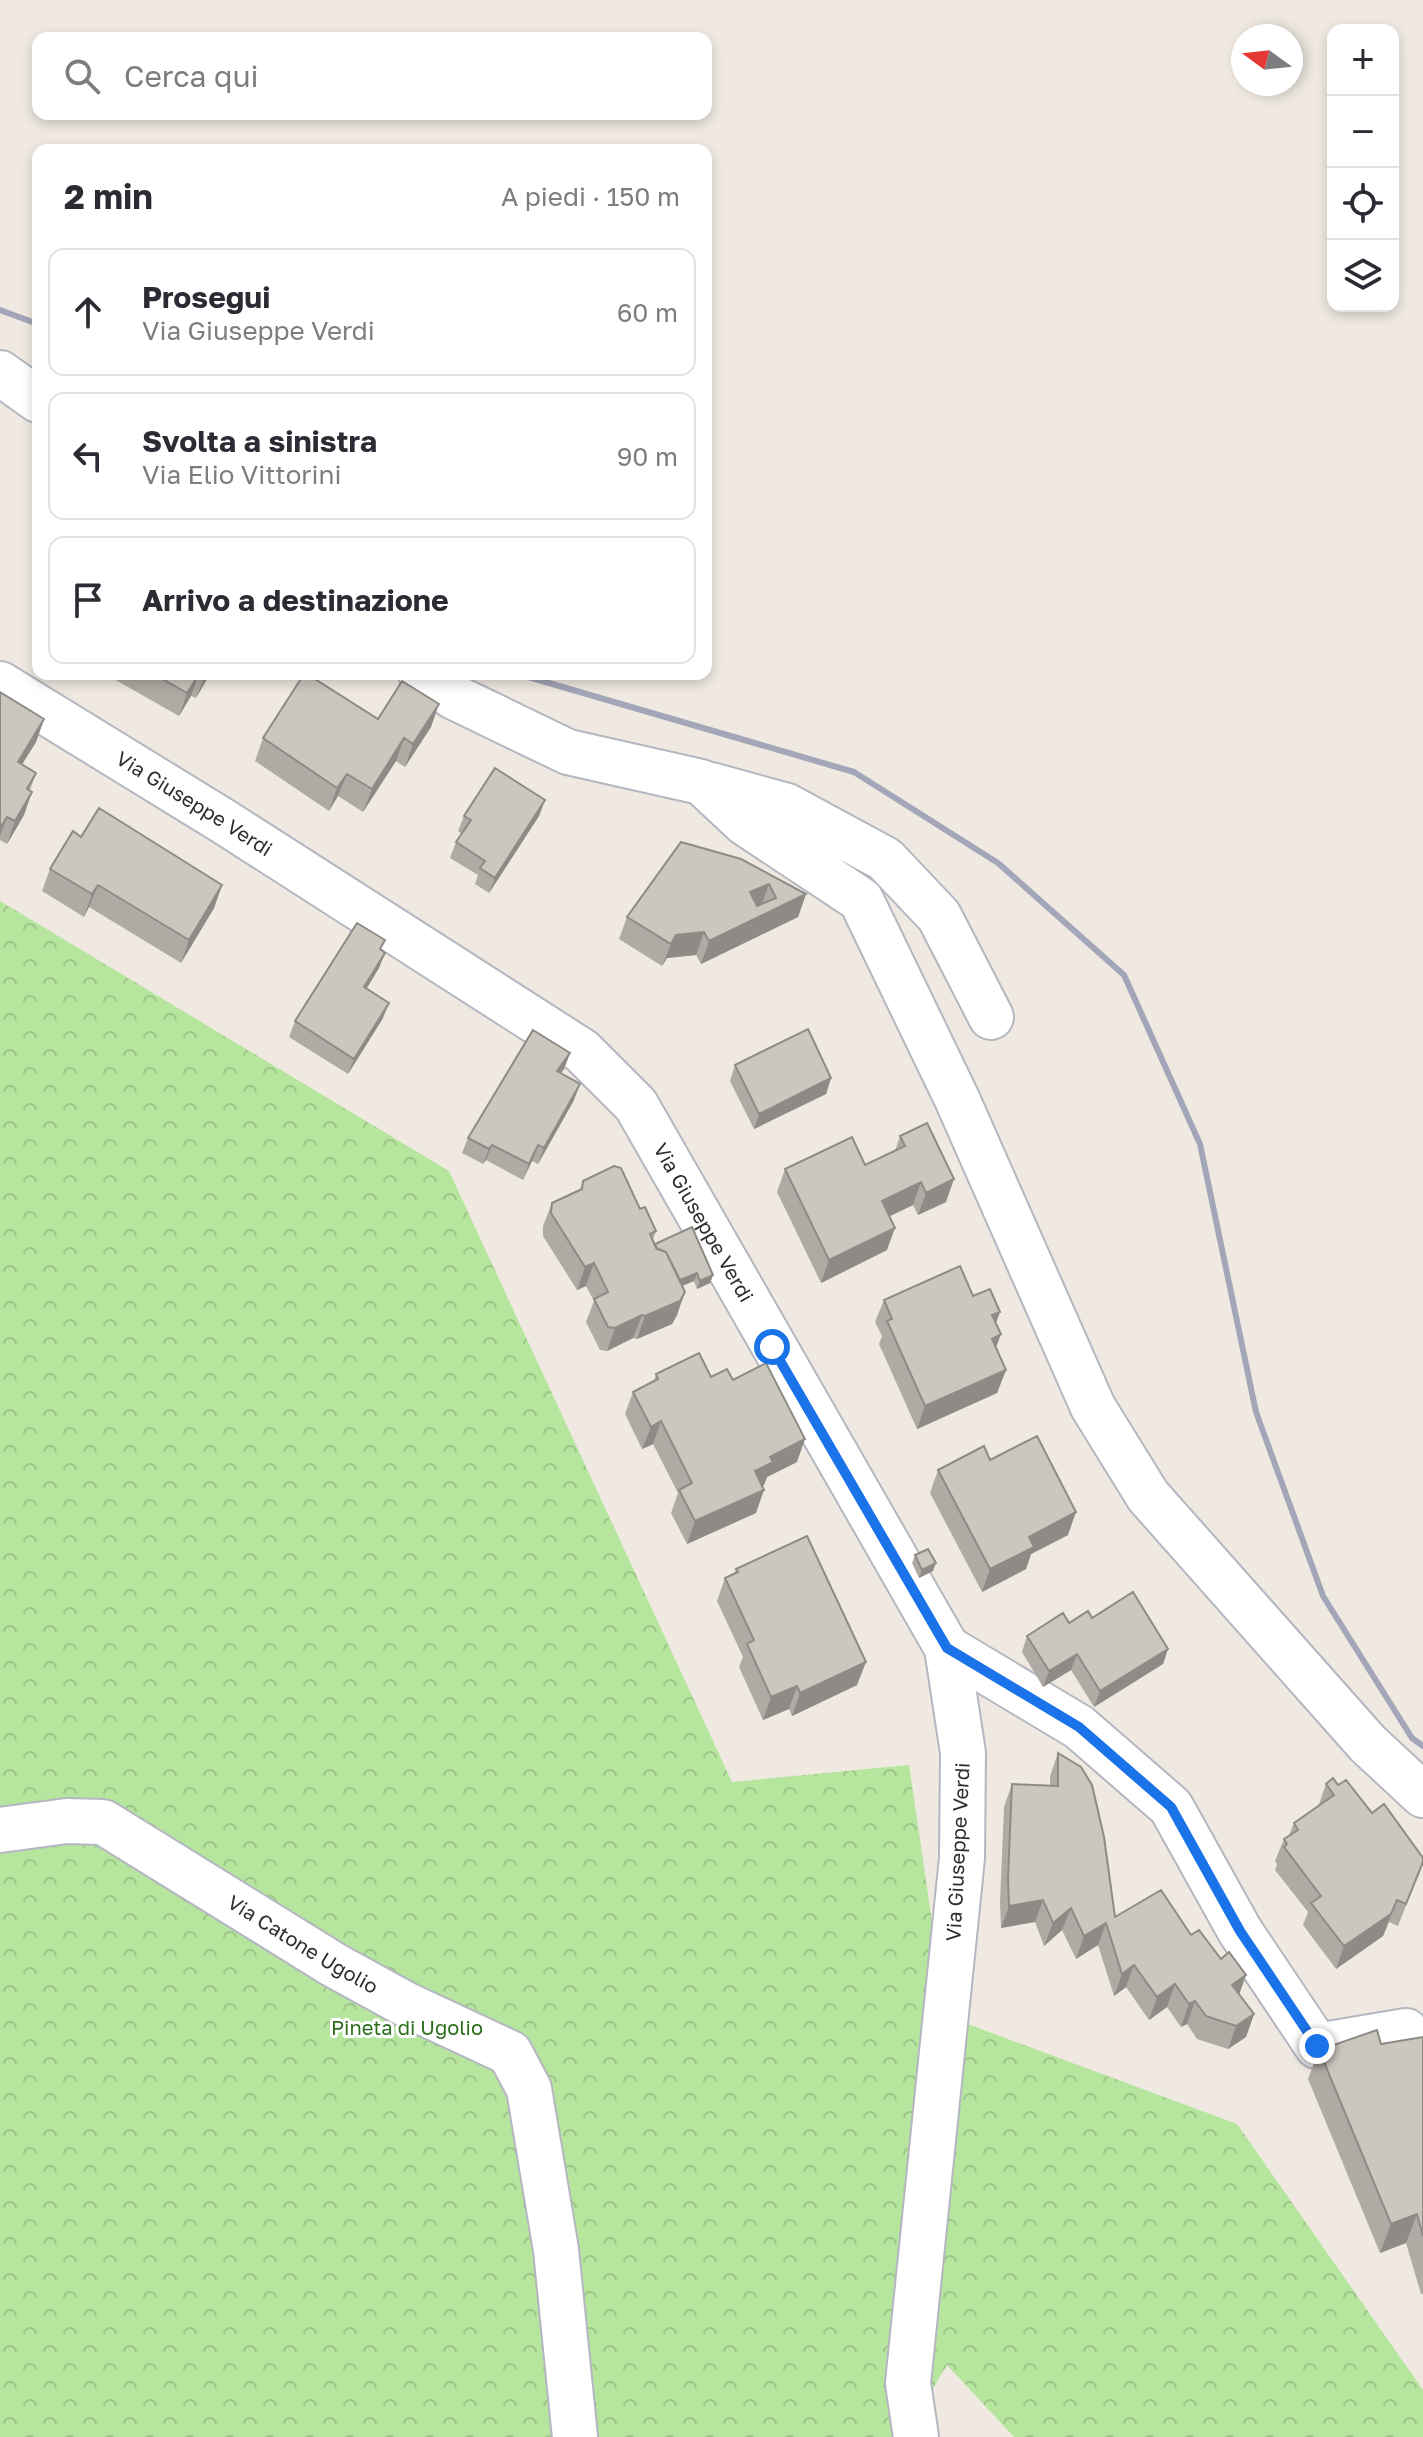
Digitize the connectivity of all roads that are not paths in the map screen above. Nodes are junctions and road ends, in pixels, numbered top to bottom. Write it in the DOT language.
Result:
graph roads {
  1 [pos="0,373"];
  2 [pos="32,396"];
  3 [pos="430,680"];
  4 [pos="0,684"];
  5 [pos="701,782"];
  6 [pos="991,1017"];
  7 [pos="947,1648"];
  8 [pos="1423,1795"];
  9 [pos="0,1830"];
  10 [pos="1406,2031"];
  11 [pos="575,2437"];
  12 [pos="916,2437"];
  1 -- 2 [label="street"];
  3 -- 5 [label="street"];
  4 -- 7 [label="street, Via Giuseppe Verdi"];
  5 -- 6 [label="street"];
  5 -- 8 [label="street"];
  7 -- 10 [label="street"];
  7 -- 12 [label="street, Via Giuseppe Verdi"];
  9 -- 11 [label="street, Via Catone Ugolio"];
}
